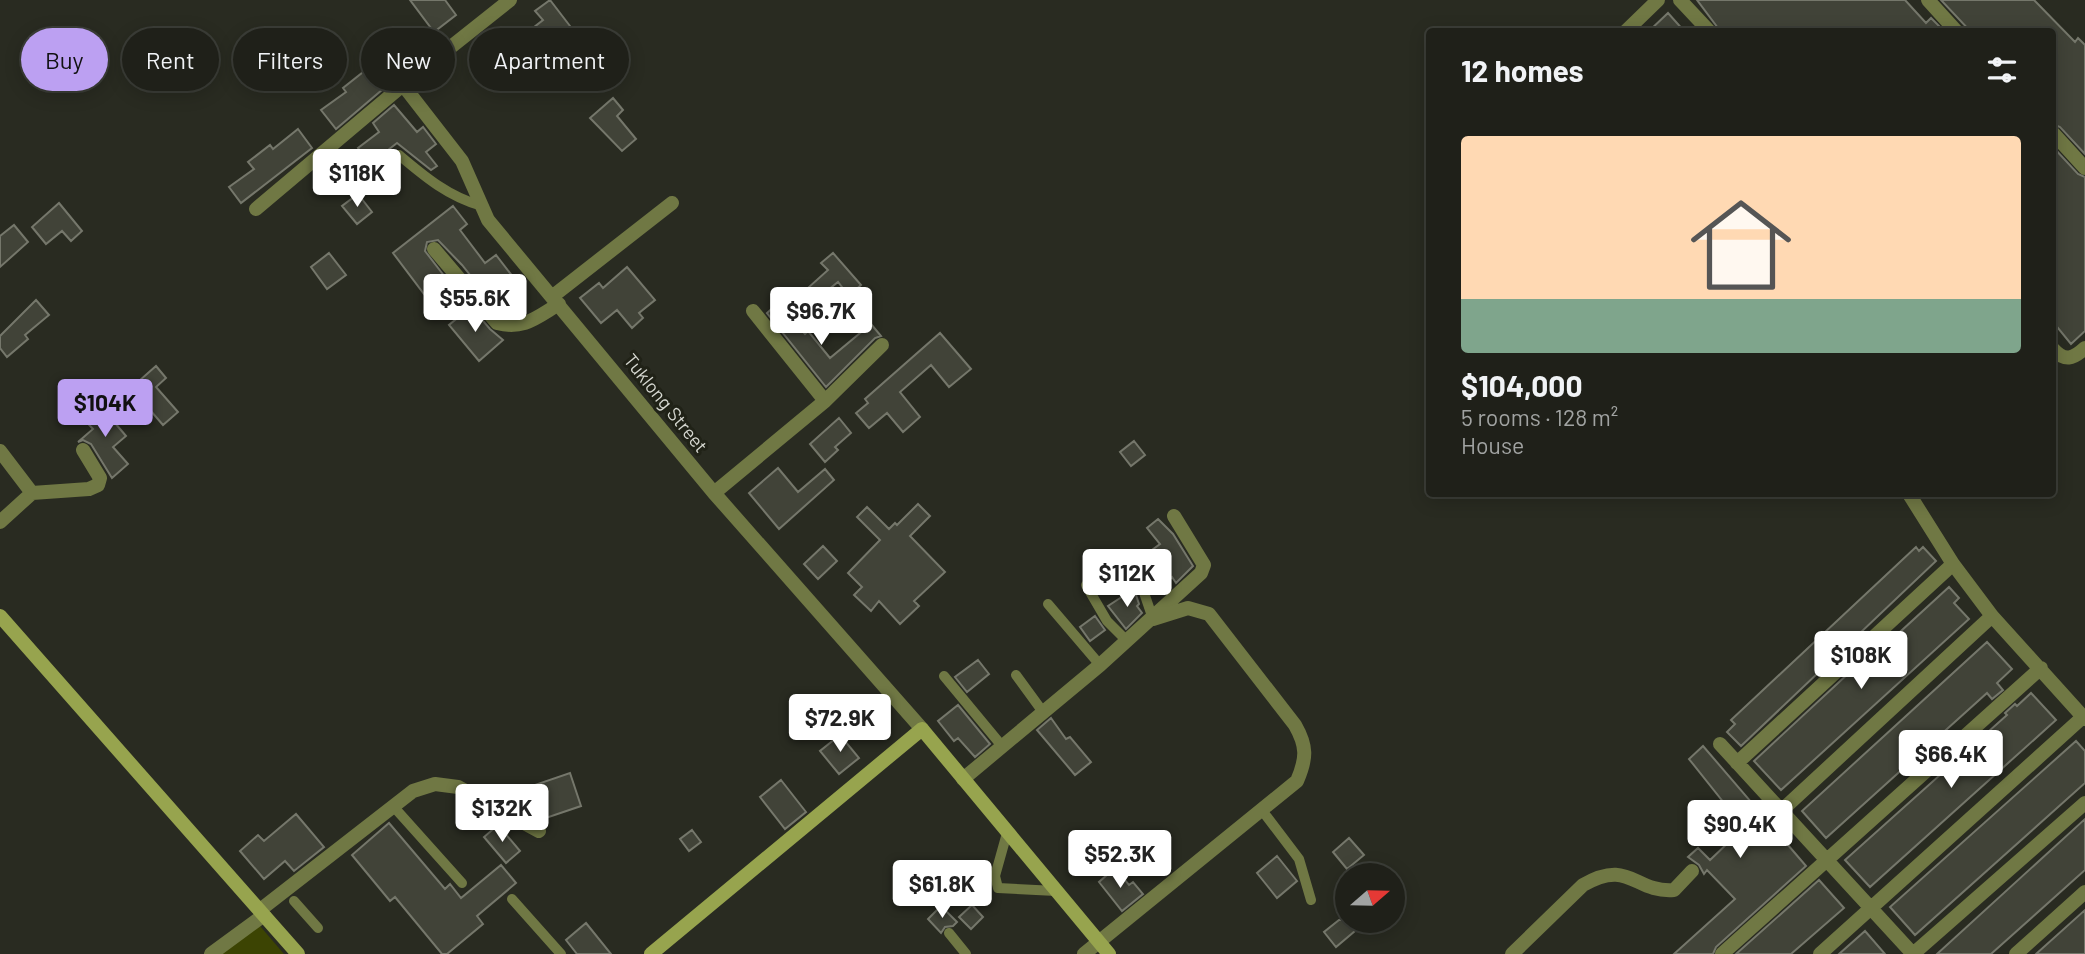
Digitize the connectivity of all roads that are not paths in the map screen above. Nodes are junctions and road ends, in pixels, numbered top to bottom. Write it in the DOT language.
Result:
graph roads {
  1 [pos="510,0"];
  2 [pos="1658,0"];
  3 [pos="1680,0"];
  4 [pos="1928,0"];
  5 [pos="1629,28"];
  6 [pos="1706,28"];
  7 [pos="1953,28"];
  8 [pos="455,44"];
  9 [pos="396,91"];
  10 [pos="408,91"];
  11 [pos="2056,136"];
  12 [pos="399,155"];
  13 [pos="2085,168"];
  14 [pos="672,203"];
  15 [pos="482,206"];
  16 [pos="256,209"];
  17 [pos="434,249"];
  18 [pos="556,300"];
  19 [pos="753,311"];
  20 [pos="883,345"];
  21 [pos="2085,348"];
  22 [pos="2056,352"];
  23 [pos="825,401"];
  24 [pos="83,450"];
  25 [pos="0,452"];
  26 [pos="32,493"];
  27 [pos="714,493"];
  28 [pos="1911,497"];
  29 [pos="1174,516"];
  30 [pos="0,522"];
  31 [pos="1953,564"];
  32 [pos="1139,578"];
  33 [pos="1087,585"];
  34 [pos="1048,604"];
  35 [pos="0,615"];
  36 [pos="1992,616"];
  37 [pos="1153,619"];
  38 [pos="1127,641"];
  39 [pos="1100,665"];
  40 [pos="2041,668"];
  41 [pos="1016,675"];
  42 [pos="944,676"];
  43 [pos="1043,712"];
  44 [pos="2084,718"];
  45 [pos="922,729"];
  46 [pos="1720,744"];
  47 [pos="1002,746"];
  48 [pos="1737,764"];
  49 [pos="963,779"];
  50 [pos="2085,803"];
  51 [pos="393,806"];
  52 [pos="1261,809"];
  53 [pos="1781,811"];
  54 [pos="539,831"];
  55 [pos="1007,833"];
  56 [pos="1826,860"];
  57 [pos="1692,870"];
  58 [pos="462,883"];
  59 [pos="1056,891"];
  60 [pos="2085,892"];
  61 [pos="289,895"];
  62 [pos="512,900"];
  63 [pos="1311,900"];
  64 [pos="1871,909"];
  65 [pos="262,913"];
  66 [pos="318,929"];
  67 [pos="949,933"];
  68 [pos="1099,942"];
  69 [pos="211,954"];
  70 [pos="298,954"];
  71 [pos="561,954"];
  72 [pos="651,954"];
  73 [pos="966,954"];
  74 [pos="1084,954"];
  75 [pos="1109,954"];
  76 [pos="1512,954"];
  77 [pos="1722,954"];
  78 [pos="1820,954"];
  79 [pos="1913,954"];
  80 [pos="2016,954"];
  1 -- 8 [label="street"];
  2 -- 5 [label="street"];
  3 -- 6 [label="street"];
  4 -- 7 [label="street"];
  9 -- 16 [label="street"];
  10 -- 15 [label="street, Tuklong Street"];
  11 -- 13 [label="street"];
  12 -- 15 [label="lane"];
  14 -- 18 [label="street"];
  15 -- 18 [label="street, Tuklong Street"];
  17 -- 18 [label="street"];
  18 -- 27 [label="street, Tuklong Street"];
  19 -- 23 [label="street"];
  20 -- 23 [label="street"];
  21 -- 22 [label="street"];
  23 -- 27 [label="street"];
  24 -- 26 [label="street"];
  25 -- 26 [label="street"];
  26 -- 30 [label="street"];
  27 -- 45 [label="street, Tuklong Street"];
  28 -- 31 [label="street"];
  29 -- 37 [label="street"];
  31 -- 36 [label="street"];
  31 -- 48 [label="street"];
  32 -- 37 [label="lane"];
  33 -- 38 [label="lane"];
  34 -- 39 [label="lane"];
  35 -- 65 [label="street"];
  36 -- 40 [label="street"];
  36 -- 53 [label="street"];
  37 -- 38 [label="street"];
  37 -- 52 [label="street"];
  38 -- 39 [label="street"];
  39 -- 43 [label="street"];
  40 -- 44 [label="street"];
  40 -- 56 [label="street"];
  41 -- 43 [label="lane"];
  42 -- 47 [label="lane"];
  43 -- 47 [label="street"];
  44 -- 64 [label="street"];
  45 -- 49 [label="street"];
  45 -- 72 [label="street"];
  46 -- 48 [label="street"];
  47 -- 49 [label="street"];
  48 -- 53 [label="street"];
  49 -- 55 [label="street"];
  50 -- 79 [label="street"];
  51 -- 54 [label="street"];
  51 -- 58 [label="lane"];
  51 -- 61 [label="street"];
  52 -- 63 [label="lane"];
  52 -- 68 [label="street"];
  53 -- 56 [label="street"];
  55 -- 59 [label="street"];
  55 -- 59 [label="lane"];
  56 -- 64 [label="street"];
  56 -- 77 [label="street"];
  57 -- 76 [label="street"];
  59 -- 68 [label="street"];
  60 -- 80 [label="street"];
  61 -- 65 [label="street"];
  61 -- 66 [label="lane"];
  62 -- 71 [label="lane"];
  64 -- 78 [label="street"];
  64 -- 79 [label="street"];
  65 -- 69 [label="street"];
  65 -- 70 [label="street"];
  67 -- 73 [label="lane"];
  68 -- 74 [label="street"];
  68 -- 75 [label="street"];
}
